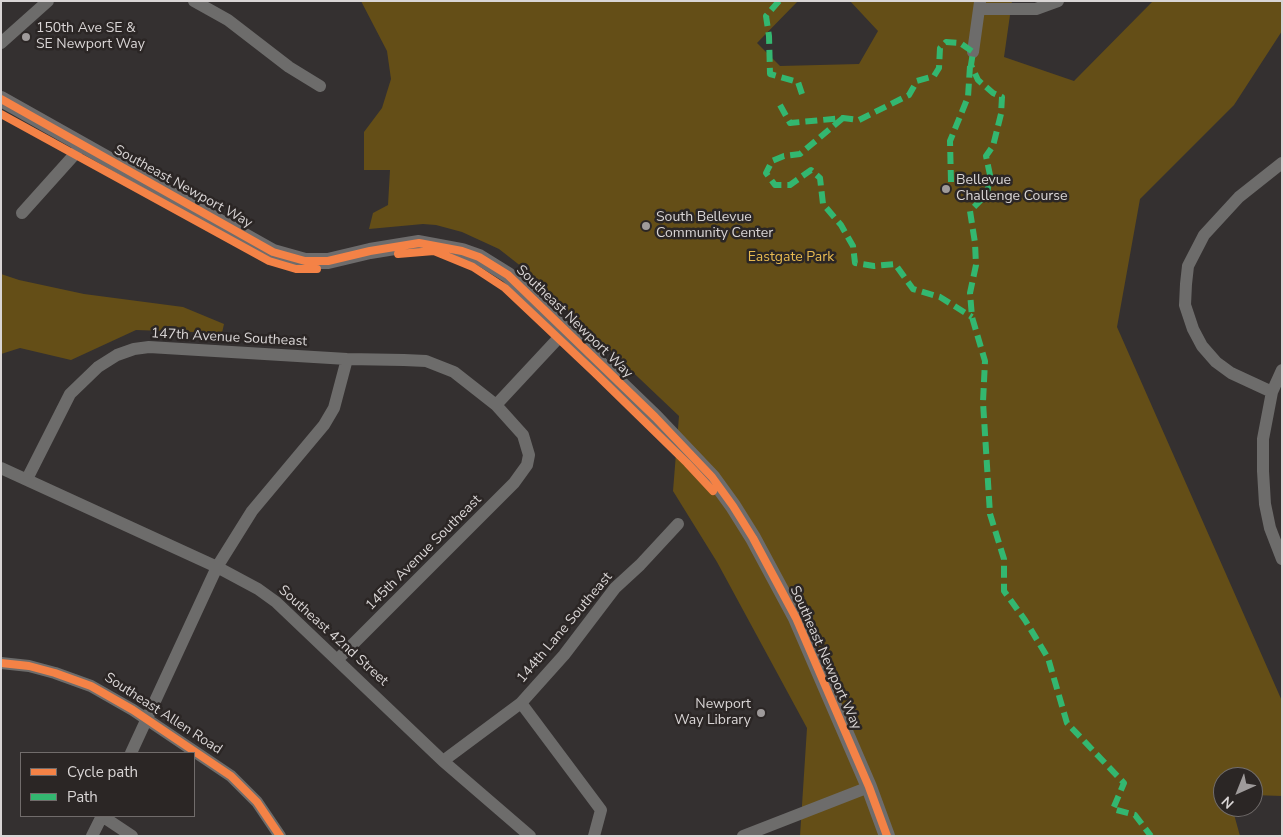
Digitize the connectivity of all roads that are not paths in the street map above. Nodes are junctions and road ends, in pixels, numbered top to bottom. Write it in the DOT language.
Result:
graph roads {
  1 [pos="48,1"];
  2 [pos="194,1"];
  3 [pos="1058,1"];
  4 [pos="980,5"];
  5 [pos="1,43"];
  6 [pos="973,52"];
  7 [pos="320,86"];
  8 [pos="1,99"];
  9 [pos="80,144"];
  10 [pos="1282,163"];
  11 [pos="22,213"];
  12 [pos="565,331"];
  13 [pos="347,360"];
  14 [pos="1282,370"];
  15 [pos="1272,392"];
  16 [pos="496,405"];
  17 [pos="527,465"];
  18 [pos="1,468"];
  19 [pos="27,479"];
  20 [pos="678,524"];
  21 [pos="1281,558"];
  22 [pos="217,567"];
  23 [pos="338,659"];
  24 [pos="1,663"];
  25 [pos="522,704"];
  26 [pos="147,719"];
  27 [pos="131,752"];
  28 [pos="443,761"];
  29 [pos="869,787"];
  30 [pos="102,817"];
  31 [pos="104,817"];
  32 [pos="92,836"];
  33 [pos="132,836"];
  34 [pos="280,836"];
  35 [pos="530,836"];
  36 [pos="594,836"];
  37 [pos="743,836"];
  38 [pos="887,836"];
  1 -- 5 [label="street"];
  2 -- 7 [label="street"];
  3 -- 4 [label="street"];
  4 -- 6 [label="street"];
  8 -- 9 [label="main road, Southeast Newport Way"];
  9 -- 11 [label="street"];
  9 -- 12 [label="main road, Southeast Newport Way"];
  10 -- 15 [label="street"];
  12 -- 16 [label="street"];
  12 -- 29 [label="main road, Southeast Newport Way"];
  13 -- 16 [label="street, 147th Avenue Southeast"];
  13 -- 19 [label="street, 147th Avenue Southeast"];
  13 -- 22 [label="street"];
  14 -- 15 [label="street"];
  15 -- 21 [label="street"];
  16 -- 17 [label="street, 147th Avenue Southeast"];
  17 -- 23 [label="street, 145th Avenue Southeast"];
  18 -- 19 [label="street, Southeast 42nd Street"];
  19 -- 22 [label="street, Southeast 42nd Street"];
  20 -- 25 [label="street, 144th Lane Southeast"];
  22 -- 23 [label="street, Southeast 42nd Street"];
  22 -- 26 [label="street"];
  23 -- 28 [label="street, Southeast 42nd Street"];
  24 -- 26 [label="street, Southeast Allen Road"];
  25 -- 28 [label="street, 144th Lane Southeast"];
  25 -- 36 [label="street"];
  26 -- 27 [label="street"];
  26 -- 34 [label="street, Southeast Allen Road"];
  28 -- 35 [label="street, Southeast 42nd Street"];
  29 -- 37 [label="street"];
  29 -- 38 [label="main road, Southeast Newport Way"];
  30 -- 32 [label="street"];
  31 -- 33 [label="street"];
}
